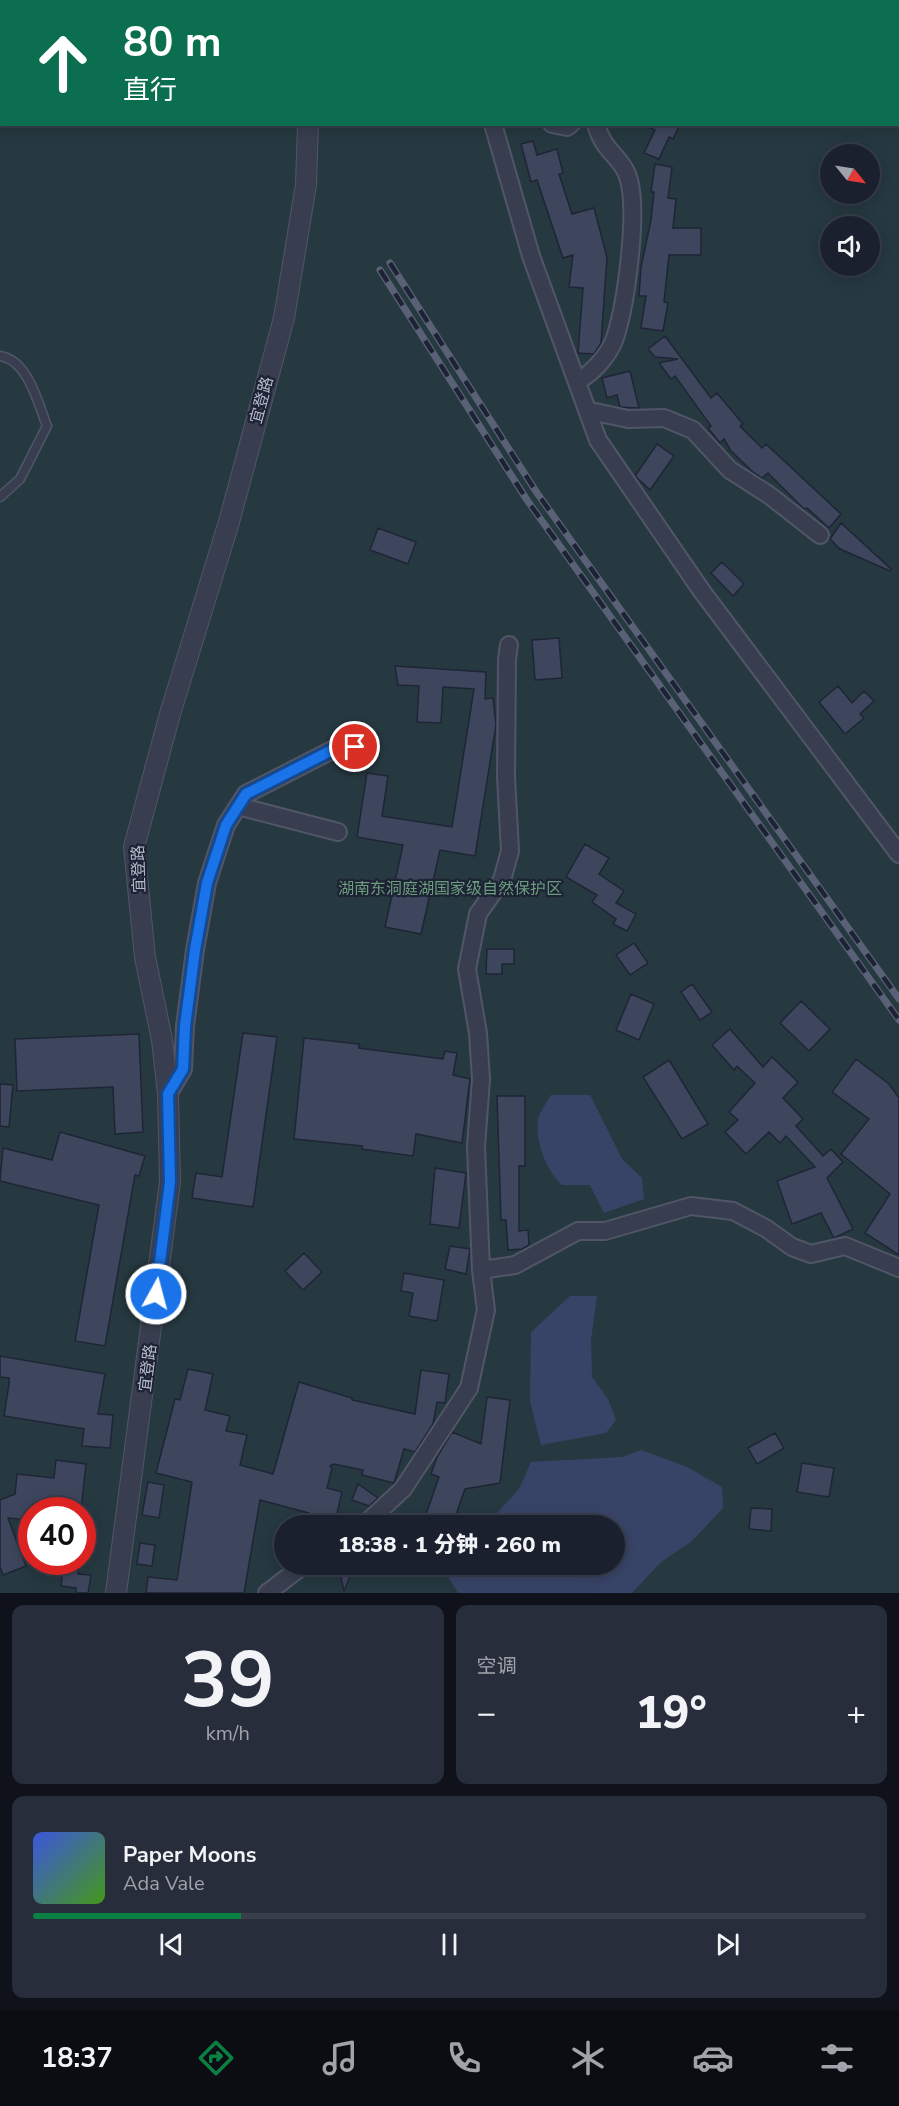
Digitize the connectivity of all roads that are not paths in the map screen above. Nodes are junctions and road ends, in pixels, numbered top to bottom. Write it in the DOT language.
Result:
graph roads {
  1 [pos="308,126"];
  2 [pos="494,126"];
  3 [pos="597,126"];
  4 [pos="0,356"];
  5 [pos="577,381"];
  6 [pos="595,412"];
  7 [pos="0,496"];
  8 [pos="820,535"];
  9 [pos="509,645"];
  10 [pos="355,747"];
  11 [pos="238,806"];
  12 [pos="338,832"];
  13 [pos="899,854"];
  14 [pos="168,1094"];
  15 [pos="899,1268"];
  16 [pos="481,1270"];
  17 [pos="375,1515"];
  18 [pos="291,1575"];
  19 [pos="116,1593"];
  20 [pos="267,1593"];
  1 -- 14 [label="street, 宜登路"];
  2 -- 5 [label="street"];
  3 -- 5 [label="street"];
  4 -- 7 [label="lane"];
  5 -- 13 [label="street"];
  6 -- 8 [label="street"];
  9 -- 16 [label="street"];
  10 -- 11 [label="street"];
  11 -- 12 [label="street"];
  11 -- 14 [label="street"];
  14 -- 19 [label="street, 宜登路"];
  15 -- 16 [label="street"];
  16 -- 17 [label="street"];
  18 -- 20 [label="street"];
}
